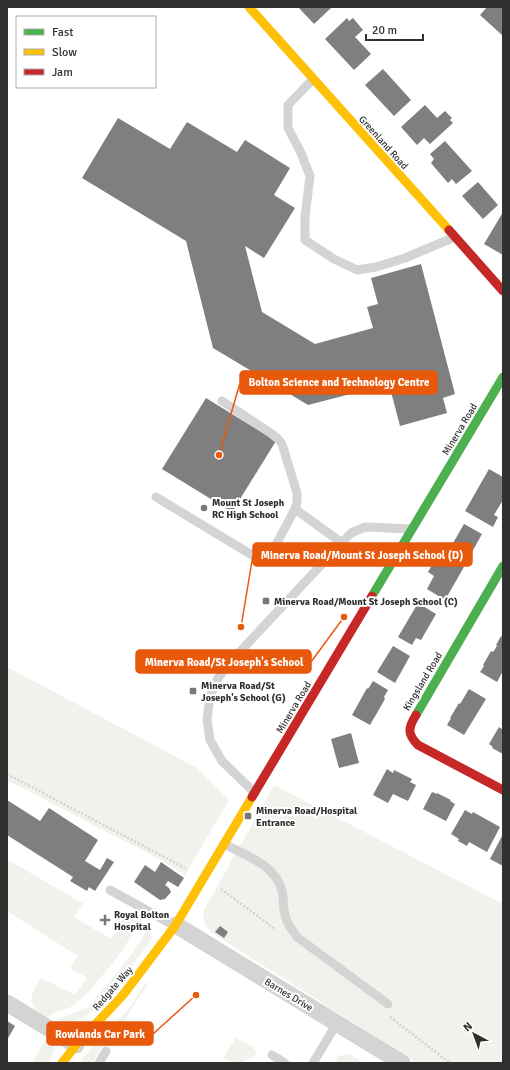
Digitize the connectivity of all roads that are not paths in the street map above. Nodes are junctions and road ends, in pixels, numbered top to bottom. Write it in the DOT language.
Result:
graph roads {
  1 [pos="249,7"];
  2 [pos="313,79"];
  3 [pos="455,237"];
  4 [pos="503,291"];
  5 [pos="503,377"];
  6 [pos="222,402"];
  7 [pos="156,497"];
  8 [pos="295,509"];
  9 [pos="412,529"];
  10 [pos="342,543"];
  11 [pos="503,566"];
  12 [pos="503,790"];
  13 [pos="254,793"];
  14 [pos="224,844"];
  15 [pos="110,890"];
  16 [pos="175,926"];
  17 [pos="7,1003"];
  18 [pos="388,1004"];
  19 [pos="337,1023"];
  20 [pos="76,1045"];
  21 [pos="106,1051"];
  22 [pos="272,1055"];
  23 [pos="317,1061"];
  24 [pos="62,1063"];
  25 [pos="99,1063"];
  26 [pos="286,1063"];
  27 [pos="402,1063"];
  1 -- 2 [label="street, Greenland Road"];
  2 -- 3 [label="street, Greenland Road"];
  2 -- 3 [label="lane"];
  3 -- 4 [label="street, Greenland Road"];
  5 -- 9 [label="street, Minerva Road"];
  6 -- 8 [label="lane"];
  7 -- 8 [label="lane"];
  8 -- 10 [label="lane"];
  9 -- 10 [label="lane"];
  9 -- 13 [label="street, Minerva Road"];
  10 -- 13 [label="lane"];
  11 -- 12 [label="street, Kingsland Road"];
  13 -- 14 [label="street, Minerva Road"];
  14 -- 16 [label="street, Minerva Road"];
  14 -- 18 [label="lane"];
  15 -- 16 [label="lane"];
  16 -- 19 [label="street, Barnes Drive"];
  16 -- 20 [label="street, Redgate Way"];
  17 -- 20 [label="street"];
  19 -- 23 [label="lane"];
  19 -- 27 [label="street, Barnes Drive"];
  20 -- 24 [label="street, Redgate Way"];
  21 -- 25 [label="lane"];
  22 -- 26 [label="lane"];
}
